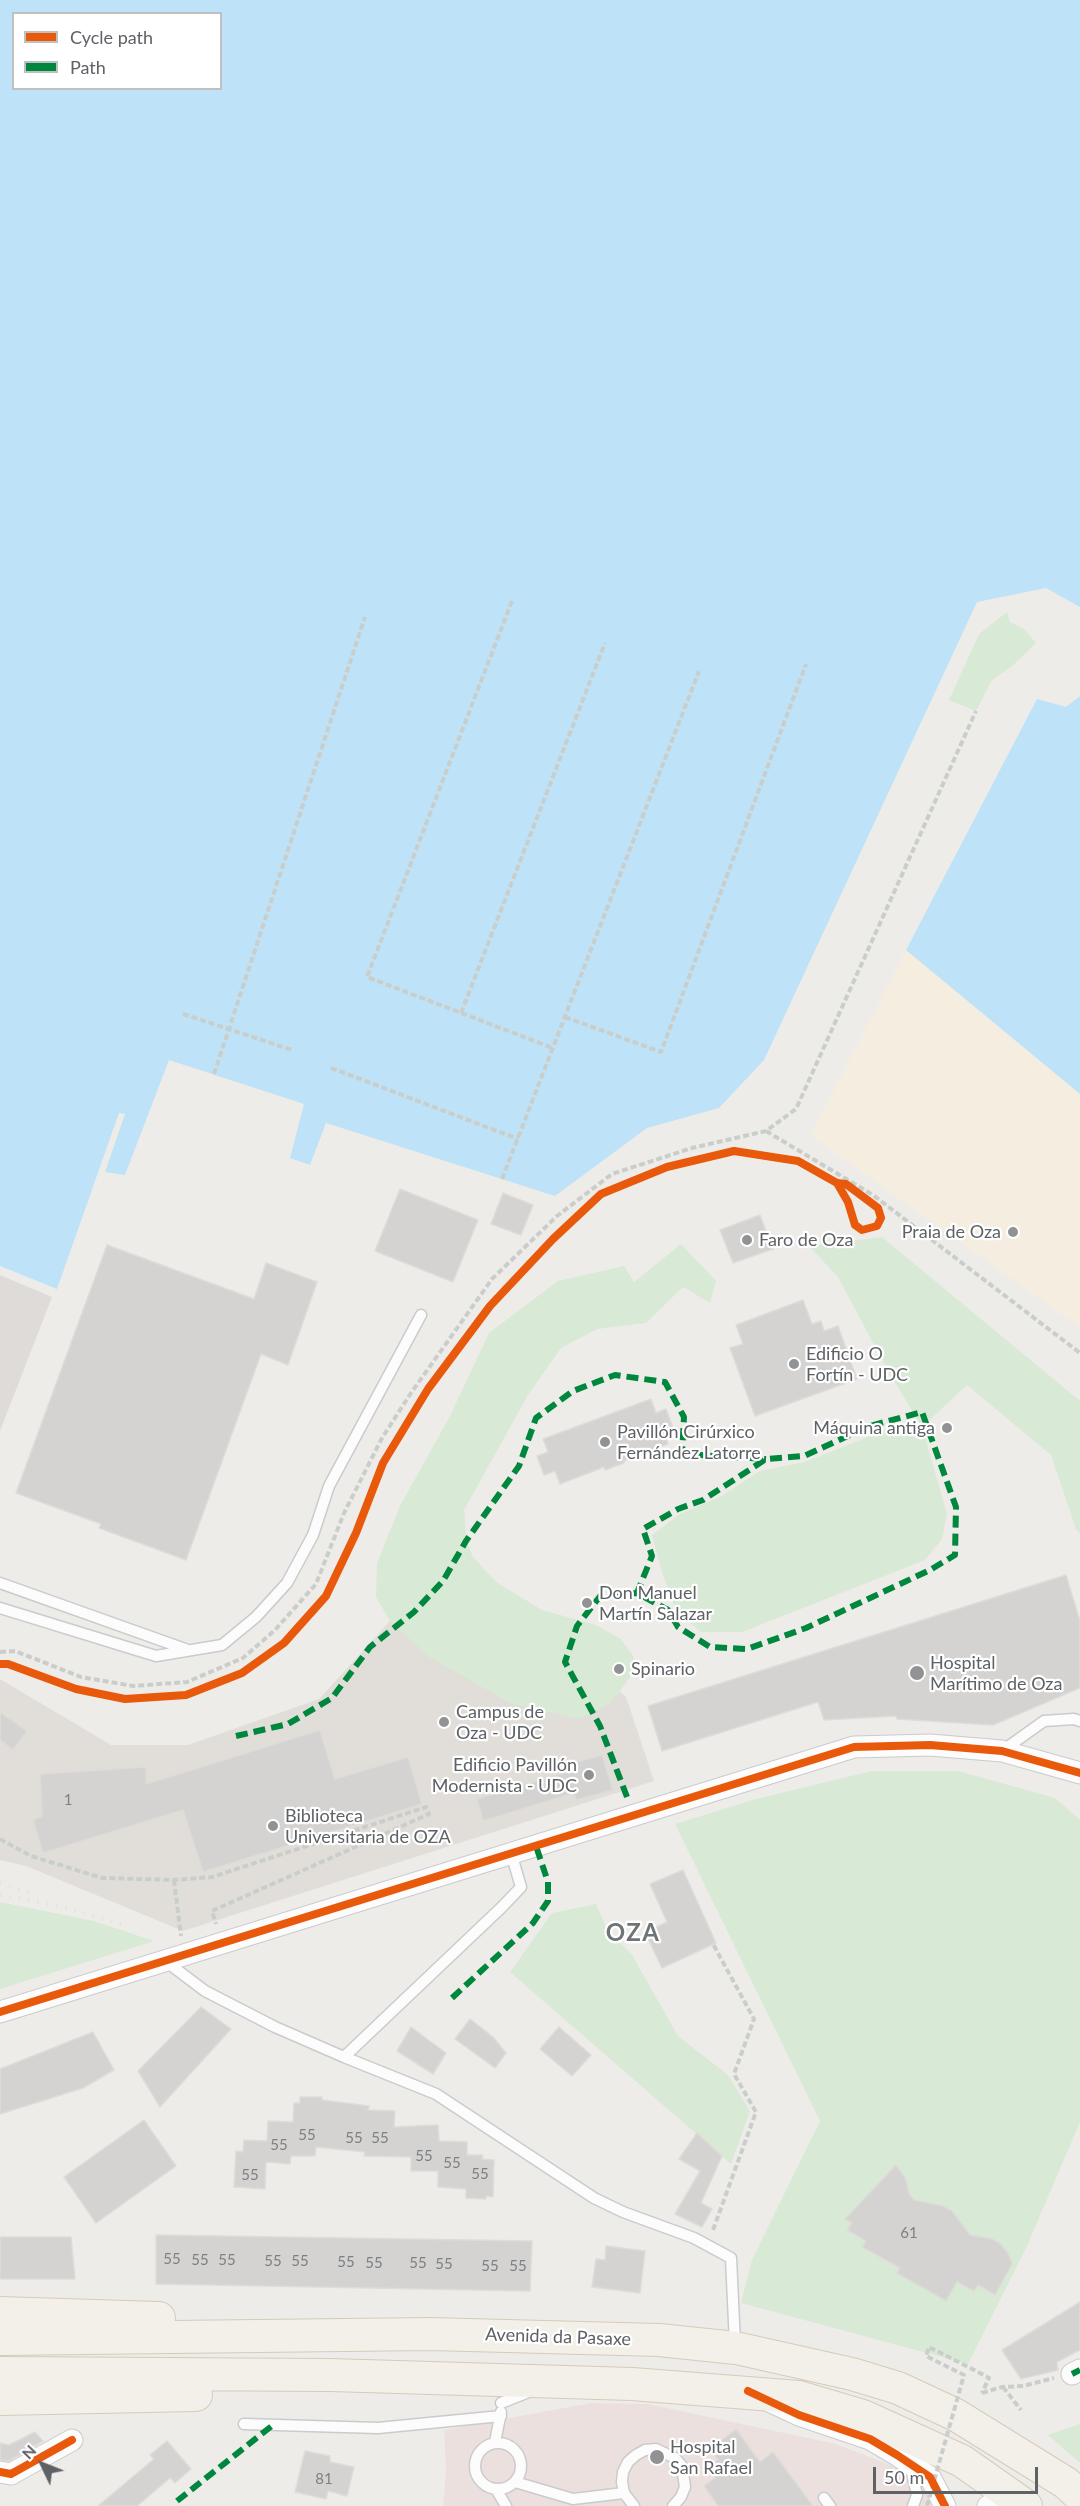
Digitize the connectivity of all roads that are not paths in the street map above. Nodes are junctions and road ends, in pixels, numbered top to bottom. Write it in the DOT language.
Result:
graph roads {
  1 [pos="421,1315"];
  2 [pos="0,1583"];
  3 [pos="0,1608"];
  4 [pos="191,1652"];
  5 [pos="1080,1722"];
  6 [pos="1002,1751"];
  7 [pos="1080,1773"];
  8 [pos="511,1853"];
  9 [pos="164,1960"];
  10 [pos="0,2012"];
  11 [pos="344,2057"];
  12 [pos="0,2313"];
  13 [pos="429,2334"];
  14 [pos="0,2339"];
  15 [pos="736,2348"];
  16 [pos="0,2373"];
  17 [pos="330,2375"];
  18 [pos="554,2383"];
  19 [pos="748,2391"];
  20 [pos="486,2393"];
  21 [pos="0,2399"];
  22 [pos="501,2416"];
  23 [pos="244,2424"];
  24 [pos="72,2440"];
  25 [pos="495,2442"];
  26 [pos="910,2464"];
  27 [pos="0,2472"];
  28 [pos="515,2482"];
  29 [pos="496,2489"];
  30 [pos="624,2493"];
  31 [pos="1080,2496"];
  32 [pos="1008,2502"];
  33 [pos="506,2506"];
  34 [pos="634,2506"];
  35 [pos="674,2506"];
  36 [pos="913,2506"];
  37 [pos="945,2506"];
  1 -- 4 [label="lane"];
  2 -- 4 [label="lane"];
  3 -- 4 [label="lane"];
  5 -- 6 [label="lane"];
  6 -- 7 [label="street"];
  6 -- 8 [label="street"];
  8 -- 9 [label="street"];
  8 -- 11 [label="lane"];
  9 -- 10 [label="street"];
  9 -- 11 [label="lane"];
  11 -- 15 [label="lane"];
  12 -- 13 [label="main road"];
  13 -- 14 [label="main road, Avenida da Pasaxe"];
  13 -- 15 [label="main road, Avenida da Pasaxe"];
  15 -- 31 [label="main road, Avenida da Pasaxe"];
  16 -- 17 [label="main road"];
  17 -- 20 [label="main road"];
  17 -- 21 [label="main road"];
  18 -- 19 [label="main road"];
  18 -- 20 [label="main road"];
  18 -- 20 [label="lane"];
  19 -- 26 [label="street"];
  19 -- 32 [label="main road"];
  20 -- 22 [label="lane"];
  22 -- 23 [label="lane"];
  22 -- 25 [label="lane"];
  24 -- 27 [label="street"];
  25 -- 28 [label="lane"];
  25 -- 29 [label="lane"];
  26 -- 36 [label="lane"];
  26 -- 37 [label="street"];
  28 -- 29 [label="lane"];
  28 -- 30 [label="lane"];
  29 -- 33 [label="lane"];
  30 -- 34 [label="lane"];
  30 -- 35 [label="lane"];
}
